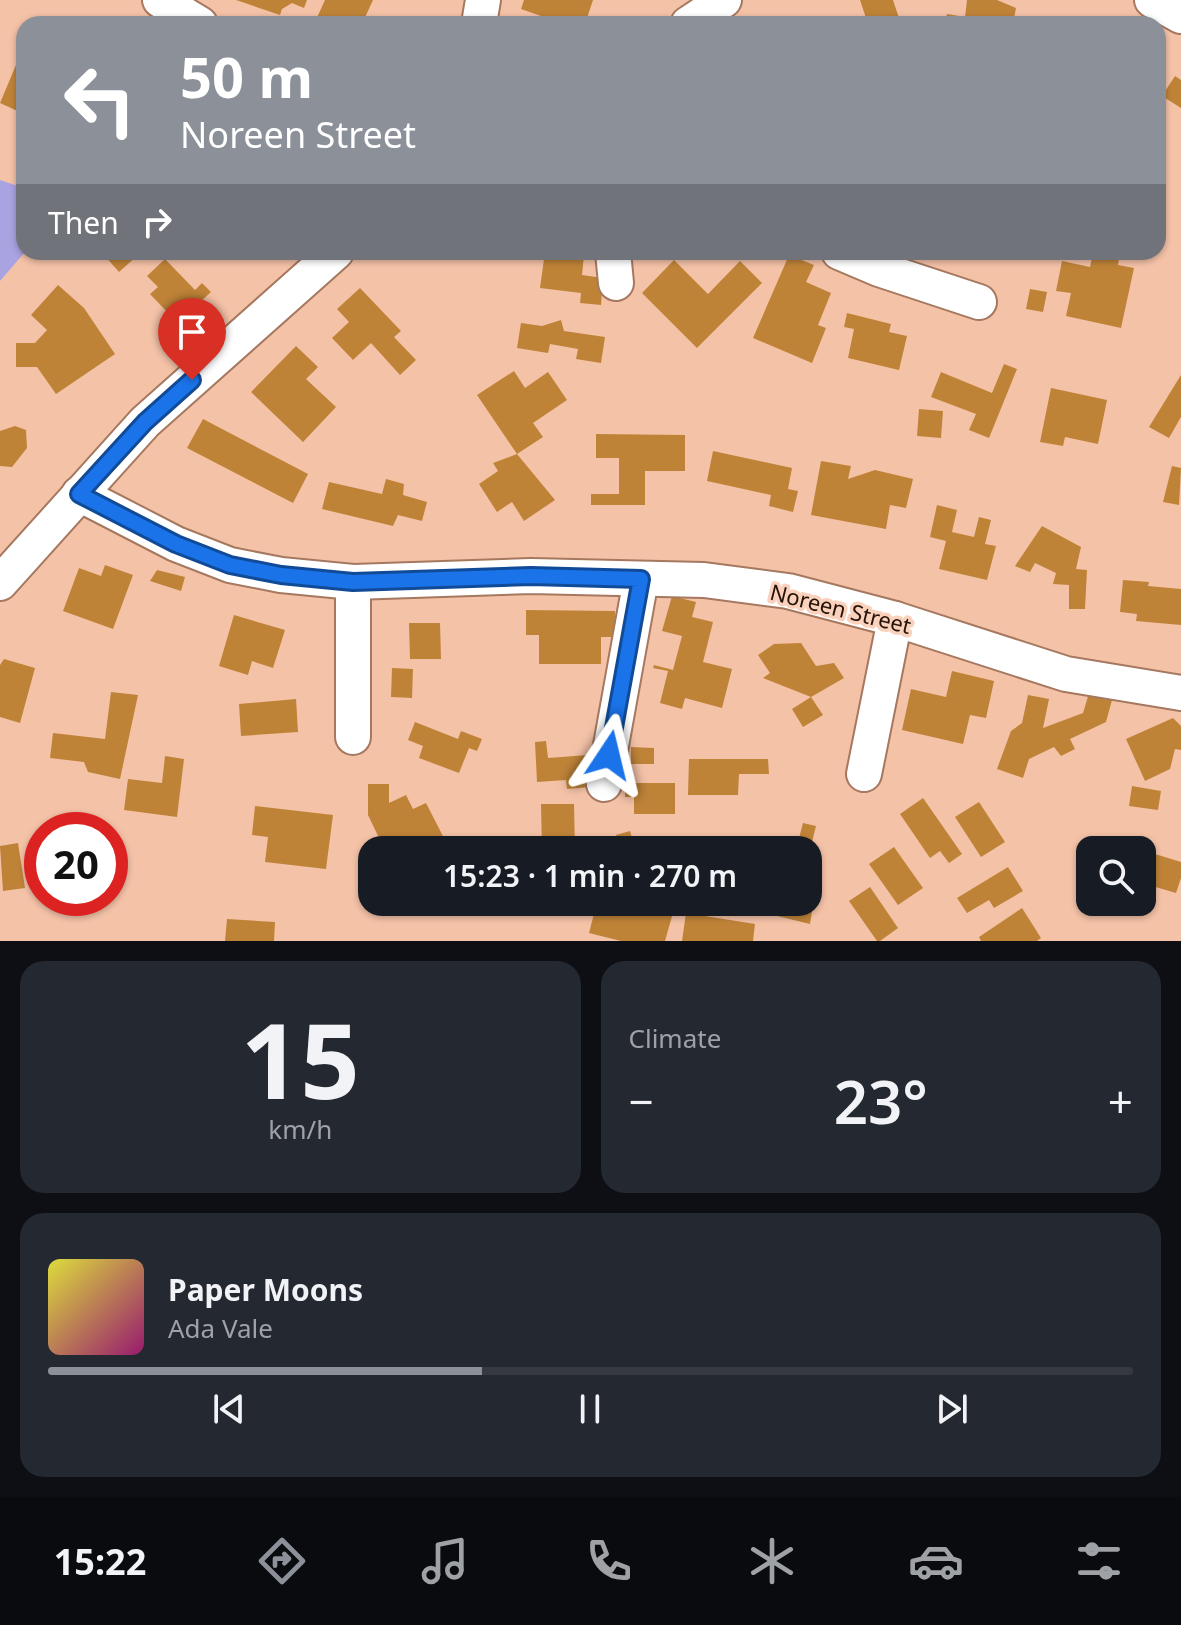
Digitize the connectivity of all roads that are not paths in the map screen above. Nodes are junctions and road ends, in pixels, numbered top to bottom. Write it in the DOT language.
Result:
graph roads {
  1 [pos="160,0"];
  2 [pos="724,0"];
  3 [pos="1152,0"];
  4 [pos="187,16"];
  5 [pos="700,16"];
  6 [pos="1181,16"];
  7 [pos="327,260"];
  8 [pos="858,260"];
  9 [pos="979,302"];
  10 [pos="79,494"];
  11 [pos="641,579"];
  12 [pos="353,582"];
  13 [pos="0,583"];
  14 [pos="895,619"];
  15 [pos="1181,693"];
  16 [pos="353,737"];
  17 [pos="864,774"];
  18 [pos="604,784"];
  1 -- 4 [label="street"];
  2 -- 5 [label="street"];
  3 -- 6 [label="street"];
  7 -- 10 [label="street"];
  8 -- 9 [label="street"];
  10 -- 12 [label="street, Noreen Street"];
  10 -- 13 [label="street"];
  11 -- 12 [label="street, Noreen Street"];
  11 -- 14 [label="street, Noreen Street"];
  11 -- 18 [label="street"];
  12 -- 16 [label="street"];
  14 -- 15 [label="street, Noreen Street"];
  14 -- 17 [label="street"];
}
